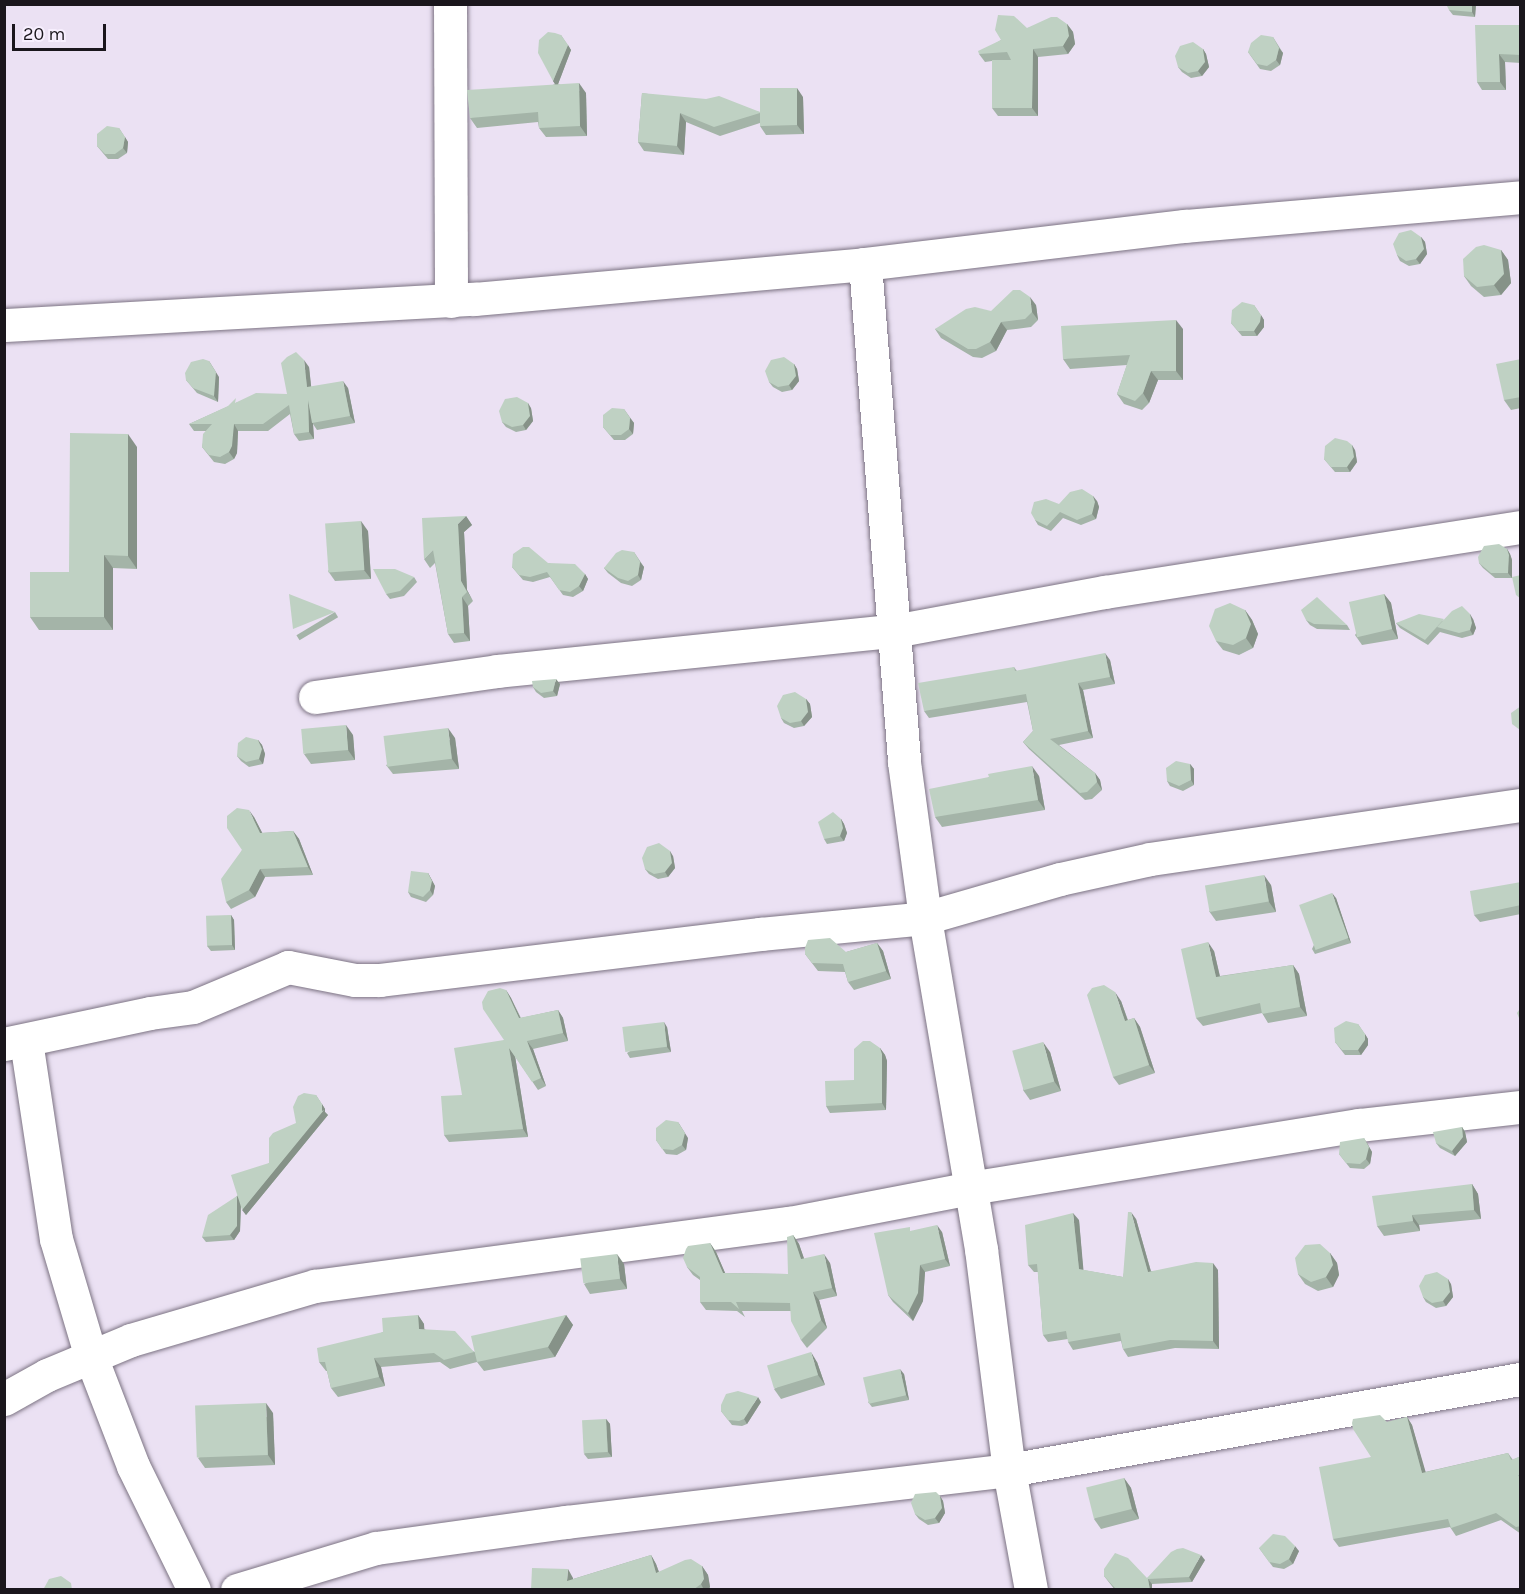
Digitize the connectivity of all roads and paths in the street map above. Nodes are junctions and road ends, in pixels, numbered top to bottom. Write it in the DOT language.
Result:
graph roads {
  1 [pos="450,4"];
  2 [pos="1521,197"];
  3 [pos="865,264"];
  4 [pos="451,301"];
  5 [pos="4,325"];
  6 [pos="1521,528"];
  7 [pos="894,631"];
  8 [pos="315,697"];
  9 [pos="1521,805"];
  10 [pos="925,918"];
  11 [pos="15,1042"];
  12 [pos="1521,1107"];
  13 [pos="970,1188"];
  14 [pos="91,1356"];
  15 [pos="1521,1379"];
  16 [pos="4,1399"];
  17 [pos="1009,1470"];
  18 [pos="194,1590"];
  19 [pos="237,1590"];
  20 [pos="1031,1590"];
  1 -- 4 [label="street"];
  2 -- 3 [label="street"];
  3 -- 4 [label="street"];
  3 -- 7 [label="street"];
  4 -- 5 [label="street"];
  6 -- 7 [label="street"];
  7 -- 8 [label="street"];
  7 -- 10 [label="street"];
  9 -- 10 [label="street"];
  10 -- 11 [label="street"];
  10 -- 13 [label="street"];
  11 -- 14 [label="street"];
  12 -- 13 [label="street"];
  13 -- 14 [label="street"];
  13 -- 17 [label="street"];
  14 -- 16 [label="street"];
  14 -- 18 [label="street"];
  15 -- 17 [label="street"];
  17 -- 19 [label="street"];
  17 -- 20 [label="street"];
}
